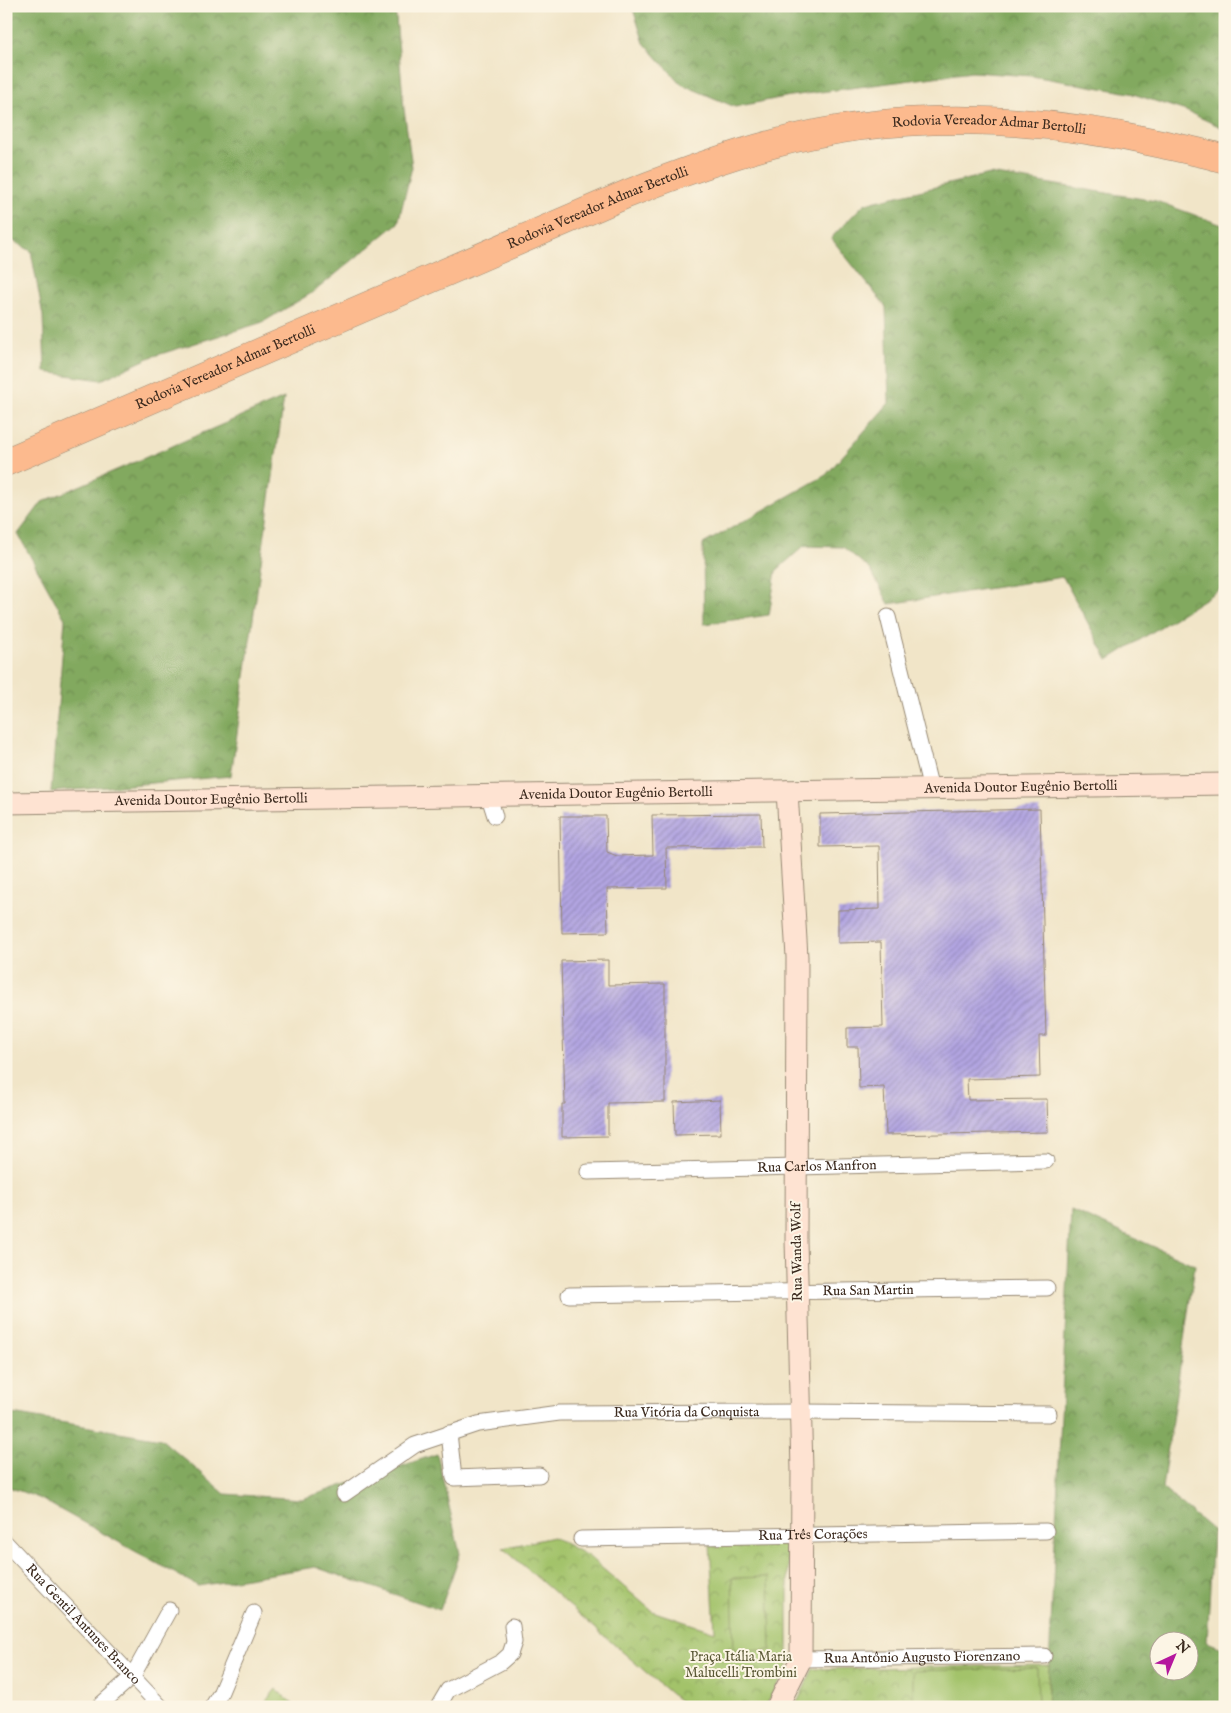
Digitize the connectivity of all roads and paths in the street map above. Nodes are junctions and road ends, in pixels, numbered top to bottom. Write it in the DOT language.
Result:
graph roads {
  1 [pos="1225,159"];
  2 [pos="6,462"];
  3 [pos="888,617"];
  4 [pos="1225,784"];
  5 [pos="931,789"];
  6 [pos="788,791"];
  7 [pos="6,803"];
  8 [pos="1046,1161"];
  9 [pos="796,1167"];
  10 [pos="588,1172"];
  11 [pos="1047,1288"];
  12 [pos="798,1291"];
  13 [pos="569,1295"];
  14 [pos="800,1412"];
  15 [pos="1050,1414"];
  16 [pos="448,1433"];
  17 [pos="539,1475"];
  18 [pos="344,1494"];
  19 [pos="1046,1531"];
  20 [pos="801,1535"];
  21 [pos="580,1539"];
  22 [pos="6,1543"];
  23 [pos="169,1610"];
  24 [pos="254,1613"];
  25 [pos="512,1626"];
  26 [pos="1044,1656"];
  27 [pos="801,1659"];
  28 [pos="132,1677"];
  29 [pos="98,1707"];
  30 [pos="161,1707"];
  31 [pos="212,1707"];
  32 [pos="438,1707"];
  33 [pos="777,1707"];
  1 -- 2 [label="highway, Rodovia Vereador Admar Bertolli"];
  3 -- 5 [label="street"];
  4 -- 5 [label="street, Avenida Doutor Eugênio Bertolli"];
  5 -- 6 [label="street, Avenida Doutor Eugênio Bertolli"];
  6 -- 7 [label="street, Avenida Doutor Eugênio Bertolli"];
  6 -- 9 [label="street, Rua Wanda Wolf"];
  8 -- 9 [label="street, Rua Carlos Manfron"];
  9 -- 10 [label="street, Rua Carlos Manfron"];
  9 -- 12 [label="street, Rua Wanda Wolf"];
  11 -- 12 [label="street, Rua San Martin"];
  12 -- 13 [label="street, Rua San Martin"];
  12 -- 14 [label="street, Rua Wanda Wolf"];
  14 -- 15 [label="street, Rua Vitória da Conquista"];
  14 -- 16 [label="street, Rua Vitória da Conquista"];
  14 -- 20 [label="street, Rua Wanda Wolf"];
  16 -- 17 [label="street"];
  16 -- 18 [label="street, Rua Vitória da Conquista"];
  19 -- 20 [label="street, Rua Três Corações"];
  20 -- 21 [label="street, Rua Três Corações"];
  20 -- 27 [label="street, Rua Wanda Wolf"];
  22 -- 28 [label="street, Rua Gentil Antunes Branco"];
  23 -- 28 [label="street"];
  24 -- 31 [label="street"];
  25 -- 32 [label="street"];
  26 -- 27 [label="street, Rua Antônio Augusto Fiorenzano"];
  27 -- 33 [label="street, Rua Wanda Wolf"];
  28 -- 29 [label="street"];
  28 -- 30 [label="street, Rua Gentil Antunes Branco"];
}
